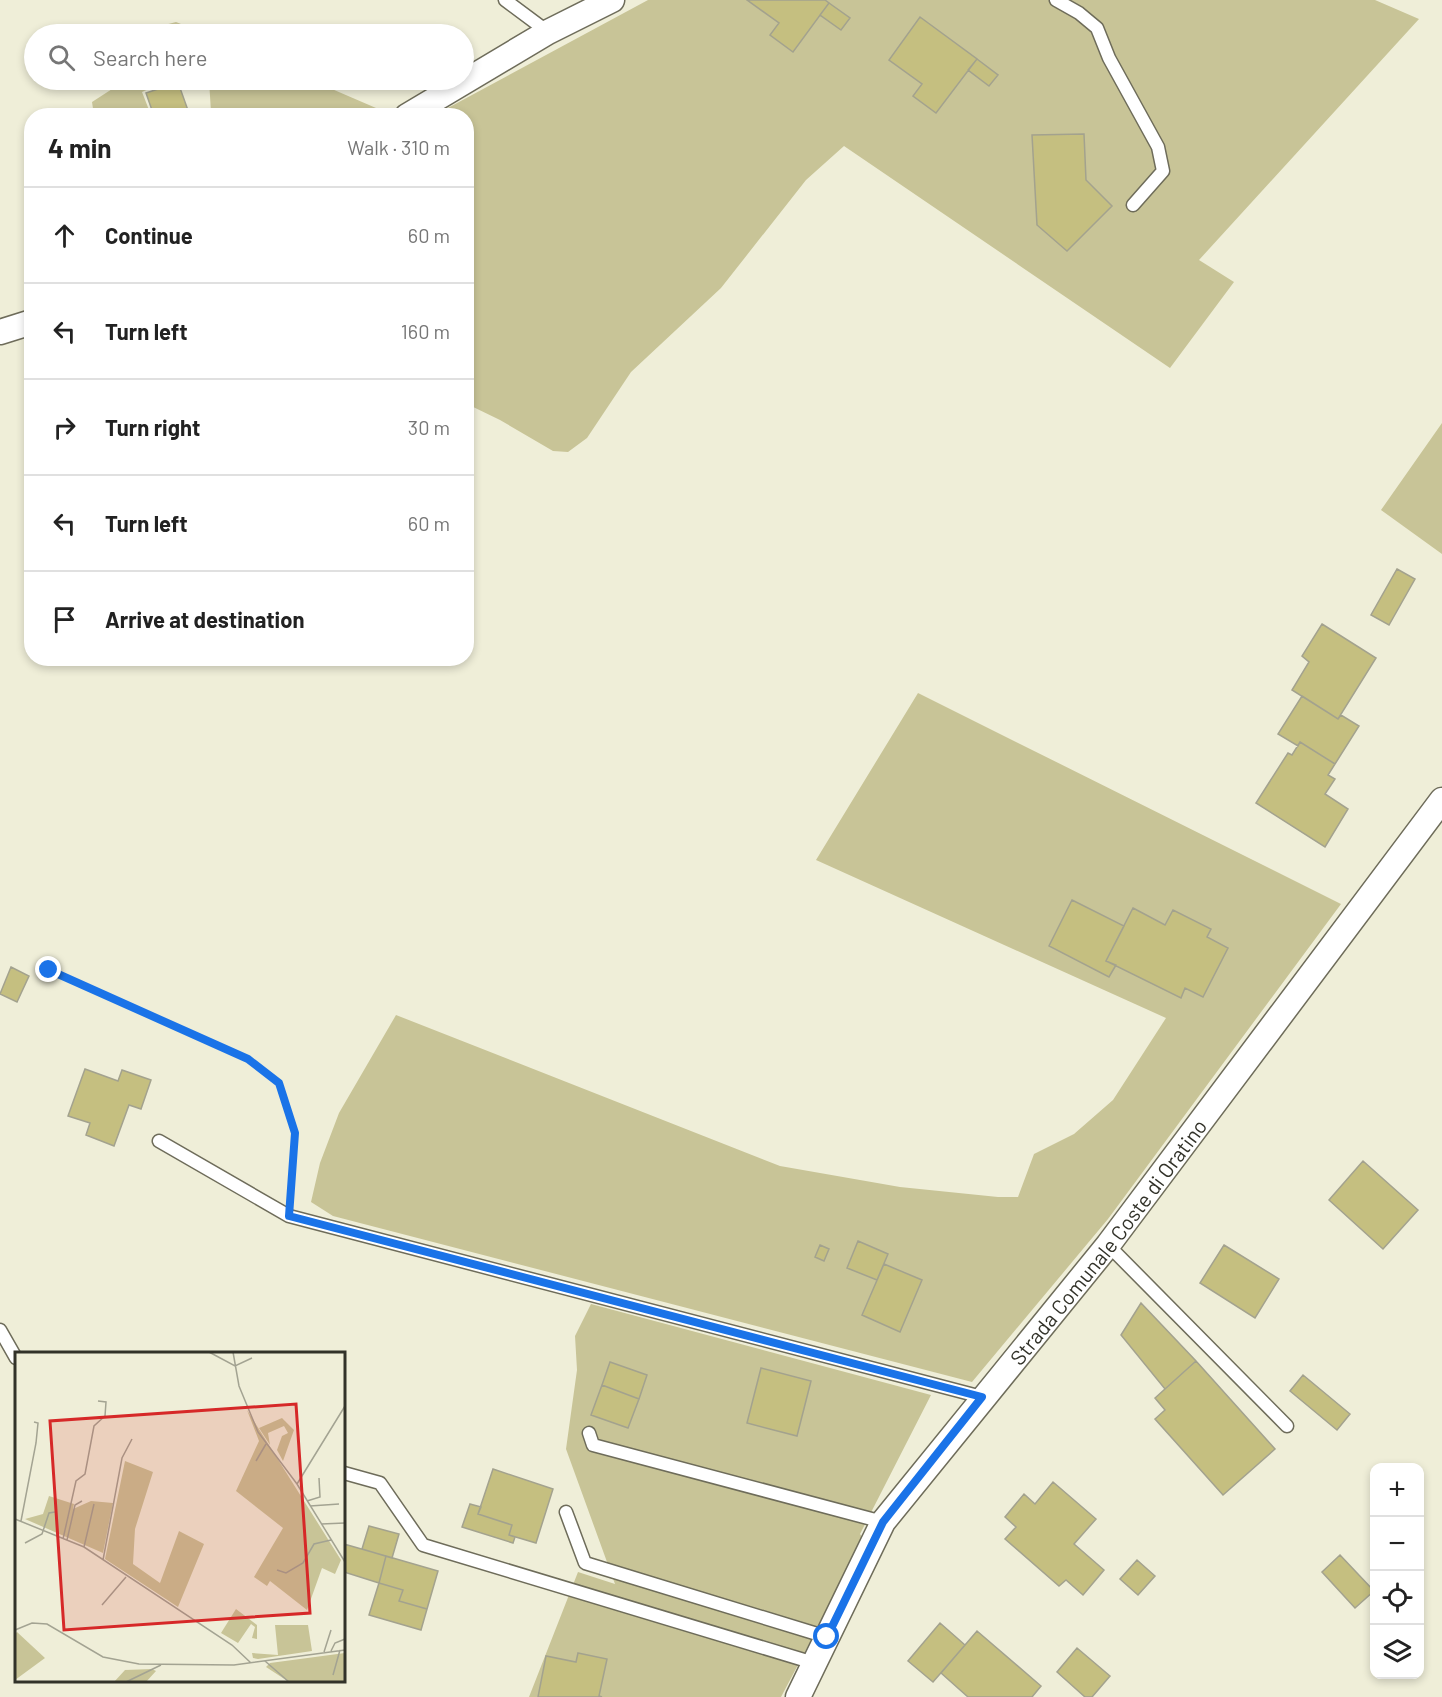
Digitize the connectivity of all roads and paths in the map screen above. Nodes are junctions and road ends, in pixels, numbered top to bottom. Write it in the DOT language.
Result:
graph roads {
  1 [pos="505,0"];
  2 [pos="612,0"];
  3 [pos="1056,0"];
  4 [pos="548,32"];
  5 [pos="474,76"];
  6 [pos="451,90"];
  7 [pos="420,108"];
  8 [pos="1133,205"];
  9 [pos="24,324"];
  10 [pos="0,332"];
  11 [pos="1442,800"];
  12 [pos="49,970"];
  13 [pos="159,1141"];
  14 [pos="289,1216"];
  15 [pos="1108,1245"];
  16 [pos="0,1330"];
  17 [pos="15,1356"];
  18 [pos="982,1397"];
  19 [pos="1287,1426"];
  20 [pos="589,1433"];
  21 [pos="345,1473"];
  22 [pos="566,1512"];
  23 [pos="883,1522"];
  24 [pos="827,1637"];
  25 [pos="814,1663"];
  26 [pos="798,1697"];
  1 -- 4 [label="lane"];
  2 -- 4 [label="street"];
  3 -- 8 [label="lane"];
  4 -- 5 [label="street"];
  6 -- 7 [label="street"];
  9 -- 10 [label="street"];
  11 -- 15 [label="street, Strada Comunale Coste di Oratino"];
  12 -- 14 [label="path"];
  13 -- 14 [label="lane"];
  14 -- 18 [label="lane"];
  15 -- 18 [label="street, Strada Comunale Coste di Oratino"];
  15 -- 19 [label="lane"];
  16 -- 17 [label="lane"];
  18 -- 23 [label="street, Strada Comunale Coste di Oratino"];
  20 -- 23 [label="lane"];
  21 -- 25 [label="lane"];
  22 -- 24 [label="lane"];
  23 -- 24 [label="street, Strada Comunale Coste di Oratino"];
  24 -- 25 [label="street, Strada Comunale Coste di Oratino"];
  25 -- 26 [label="street, Strada Comunale Coste di Oratino"];
}
